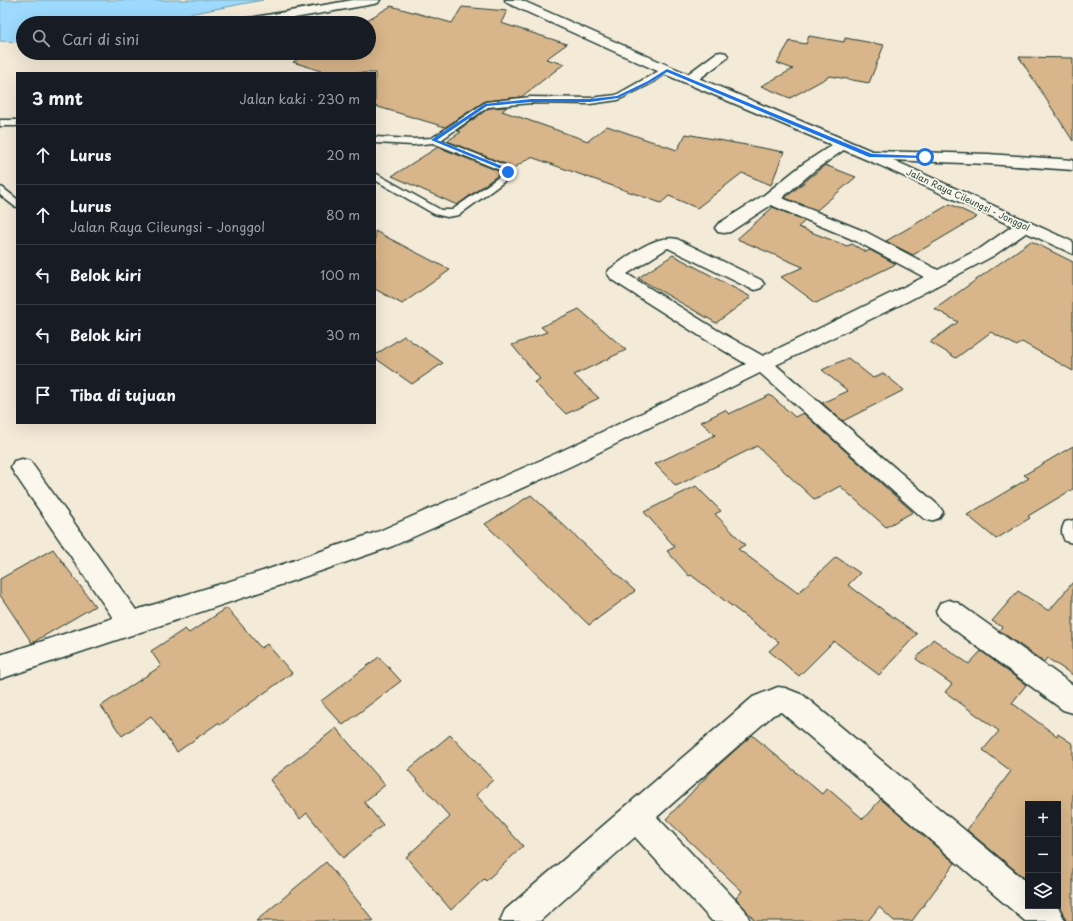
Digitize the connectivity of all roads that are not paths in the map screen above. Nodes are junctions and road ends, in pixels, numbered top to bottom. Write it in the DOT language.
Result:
graph roads {
  1 [pos="374,0"];
  2 [pos="511,0"];
  3 [pos="284,16"];
  4 [pos="721,56"];
  5 [pos="667,70"];
  6 [pos="690,79"];
  7 [pos="0,122"];
  8 [pos="16,123"];
  9 [pos="376,140"];
  10 [pos="434,140"];
  11 [pos="843,144"];
  12 [pos="871,156"];
  13 [pos="1073,165"];
  14 [pos="376,177"];
  15 [pos="0,190"];
  16 [pos="770,199"];
  17 [pos="16,203"];
  18 [pos="1024,226"];
  19 [pos="724,228"];
  20 [pos="1072,247"];
  21 [pos="936,277"];
  22 [pos="755,284"];
  23 [pos="762,364"];
  24 [pos="22,467"];
  25 [pos="931,512"];
  26 [pos="1073,529"];
  27 [pos="1073,534"];
  28 [pos="949,611"];
  29 [pos="131,623"];
  30 [pos="0,667"];
  31 [pos="1073,701"];
  32 [pos="636,817"];
  33 [pos="1025,901"];
  34 [pos="1035,909"];
  35 [pos="516,921"];
  36 [pos="734,921"];
  37 [pos="1049,921"];
  1 -- 3 [label="street"];
  2 -- 5 [label="street, Jalan Raya Cileungsi - Jonggol"];
  4 -- 6 [label="street"];
  5 -- 6 [label="street, Jalan Raya Cileungsi - Jonggol"];
  5 -- 10 [label="lane"];
  6 -- 11 [label="street, Jalan Raya Cileungsi - Jonggol"];
  7 -- 8 [label="lane"];
  9 -- 10 [label="lane"];
  10 -- 14 [label="lane"];
  11 -- 12 [label="street, Jalan Raya Cileungsi - Jonggol"];
  11 -- 16 [label="street"];
  12 -- 13 [label="street"];
  12 -- 18 [label="street, Jalan Raya Cileungsi - Jonggol"];
  15 -- 17 [label="lane"];
  16 -- 19 [label="street"];
  16 -- 21 [label="street"];
  18 -- 20 [label="street, Jalan Raya Cileungsi - Jonggol"];
  18 -- 21 [label="street"];
  21 -- 23 [label="street"];
  22 -- 23 [label="street"];
  23 -- 25 [label="street"];
  23 -- 29 [label="street"];
  24 -- 29 [label="street"];
  26 -- 27 [label="street"];
  28 -- 31 [label="street"];
  29 -- 30 [label="street"];
  32 -- 33 [label="street"];
  32 -- 35 [label="street"];
  32 -- 36 [label="street"];
  34 -- 37 [label="street"];
}
